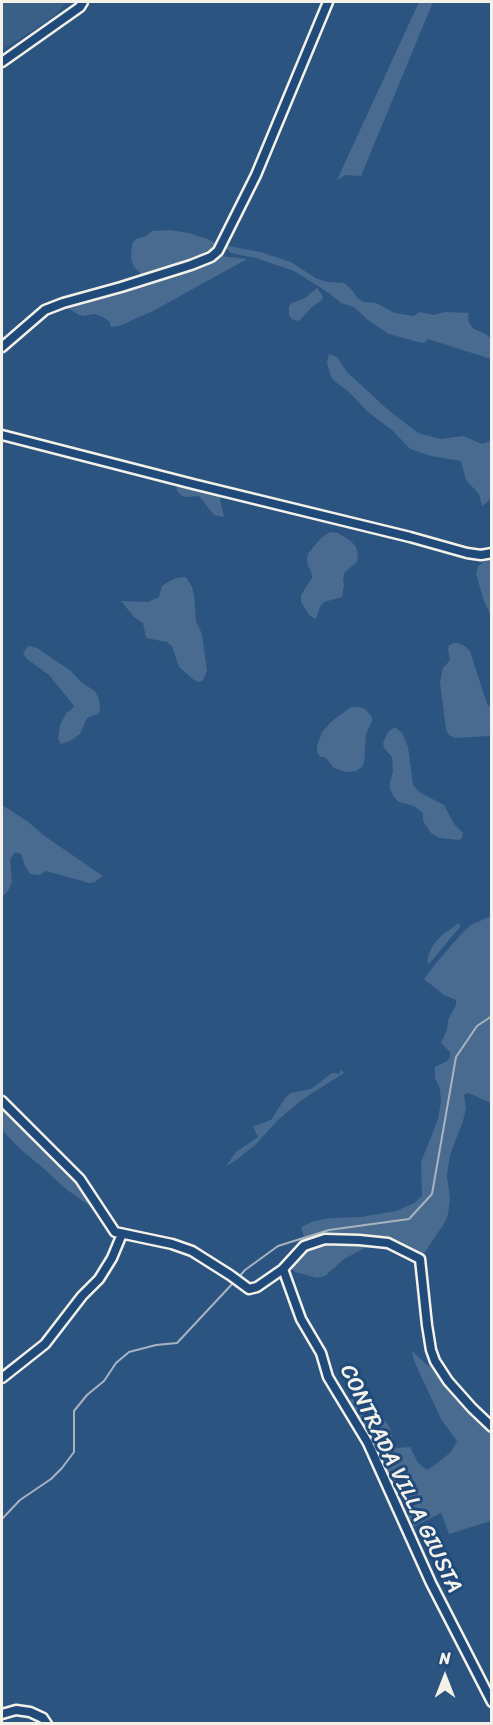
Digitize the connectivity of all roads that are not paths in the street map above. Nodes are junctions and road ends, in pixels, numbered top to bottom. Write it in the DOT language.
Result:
graph roads {
  1 [pos="84,2"];
  2 [pos="328,2"];
  3 [pos="2,62"];
  4 [pos="2,347"];
  5 [pos="2,435"];
  6 [pos="492,553"];
  7 [pos="2,1101"];
  8 [pos="122,1234"];
  9 [pos="283,1269"];
  10 [pos="2,1377"];
  11 [pos="492,1427"];
  12 [pos="492,1702"];
  13 [pos="2,1714"];
  14 [pos="47,1724"];
  1 -- 3 [label="street"];
  2 -- 4 [label="street"];
  5 -- 6 [label="street"];
  7 -- 8 [label="street"];
  8 -- 9 [label="street"];
  8 -- 10 [label="street"];
  9 -- 11 [label="street"];
  9 -- 12 [label="street, CONTRADA VILLA GIUSTA"];
  13 -- 14 [label="street"];
}
